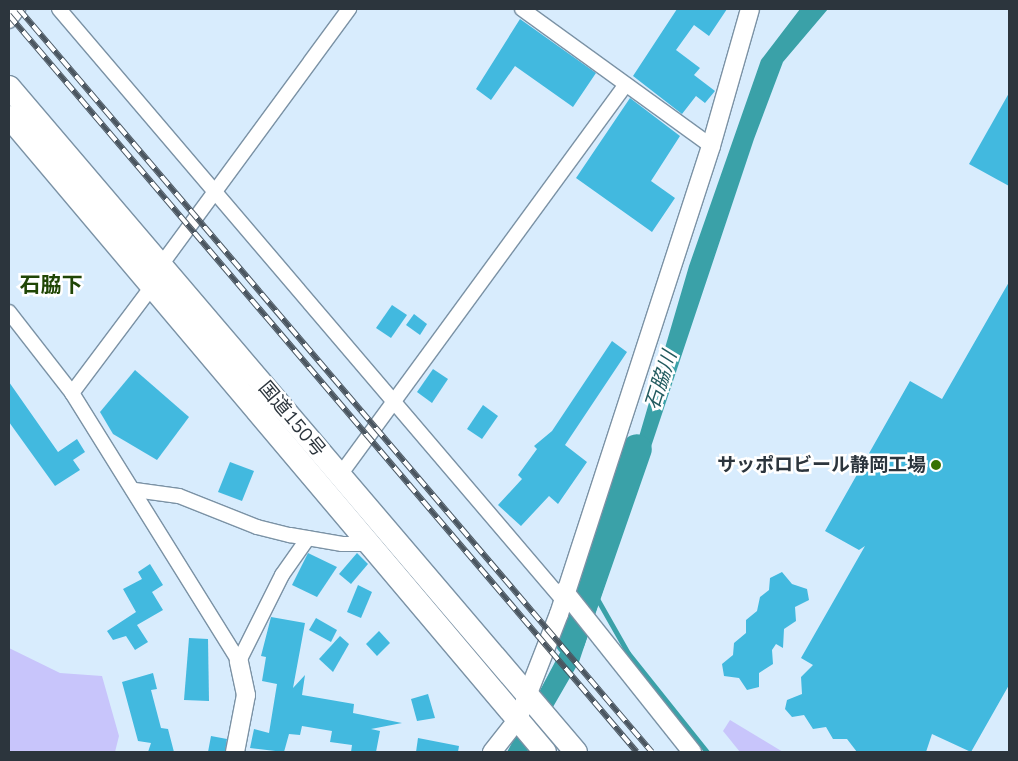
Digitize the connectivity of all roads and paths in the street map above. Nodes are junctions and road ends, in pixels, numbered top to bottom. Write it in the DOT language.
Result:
graph roads {
  1 [pos="18,9"];
  2 [pos="59,9"];
  3 [pos="349,9"];
  4 [pos="522,9"];
  5 [pos="750,9"];
  6 [pos="9,21"];
  7 [pos="625,85"];
  8 [pos="9,87"];
  9 [pos="9,117"];
  10 [pos="711,146"];
  11 [pos="215,191"];
  12 [pos="157,275"];
  13 [pos="9,312"];
  14 [pos="72,392"];
  15 [pos="394,403"];
  16 [pos="340,475"];
  17 [pos="135,490"];
  18 [pos="308,538"];
  19 [pos="369,544"];
  20 [pos="564,595"];
  21 [pos="239,661"];
  22 [pos="530,697"];
  23 [pos="519,721"];
  24 [pos="541,747"];
  25 [pos="235,752"];
  26 [pos="492,752"];
  27 [pos="576,752"];
  28 [pos="692,752"];
  1 -- 6 [label="street"];
  2 -- 11 [label="street"];
  3 -- 11 [label="street"];
  4 -- 7 [label="street"];
  5 -- 10 [label="street"];
  7 -- 10 [label="street"];
  7 -- 15 [label="street"];
  8 -- 12 [label="highway, 国道150号"];
  9 -- 12 [label="highway, 国道150号"];
  10 -- 20 [label="street"];
  11 -- 12 [label="street"];
  11 -- 15 [label="street"];
  12 -- 14 [label="street"];
  12 -- 16 [label="highway, 国道150号"];
  12 -- 19 [label="highway, 国道150号"];
  13 -- 14 [label="street"];
  14 -- 17 [label="street"];
  15 -- 16 [label="street"];
  15 -- 20 [label="street"];
  16 -- 22 [label="highway, 国道150号"];
  17 -- 18 [label="street"];
  17 -- 21 [label="street"];
  18 -- 19 [label="street"];
  18 -- 21 [label="street"];
  19 -- 23 [label="highway, 国道150号"];
  20 -- 22 [label="street"];
  20 -- 28 [label="street"];
  21 -- 25 [label="street"];
  22 -- 23 [label="street"];
  22 -- 27 [label="highway, 国道150号"];
  23 -- 24 [label="highway, 国道150号"];
  23 -- 26 [label="street"];
}
